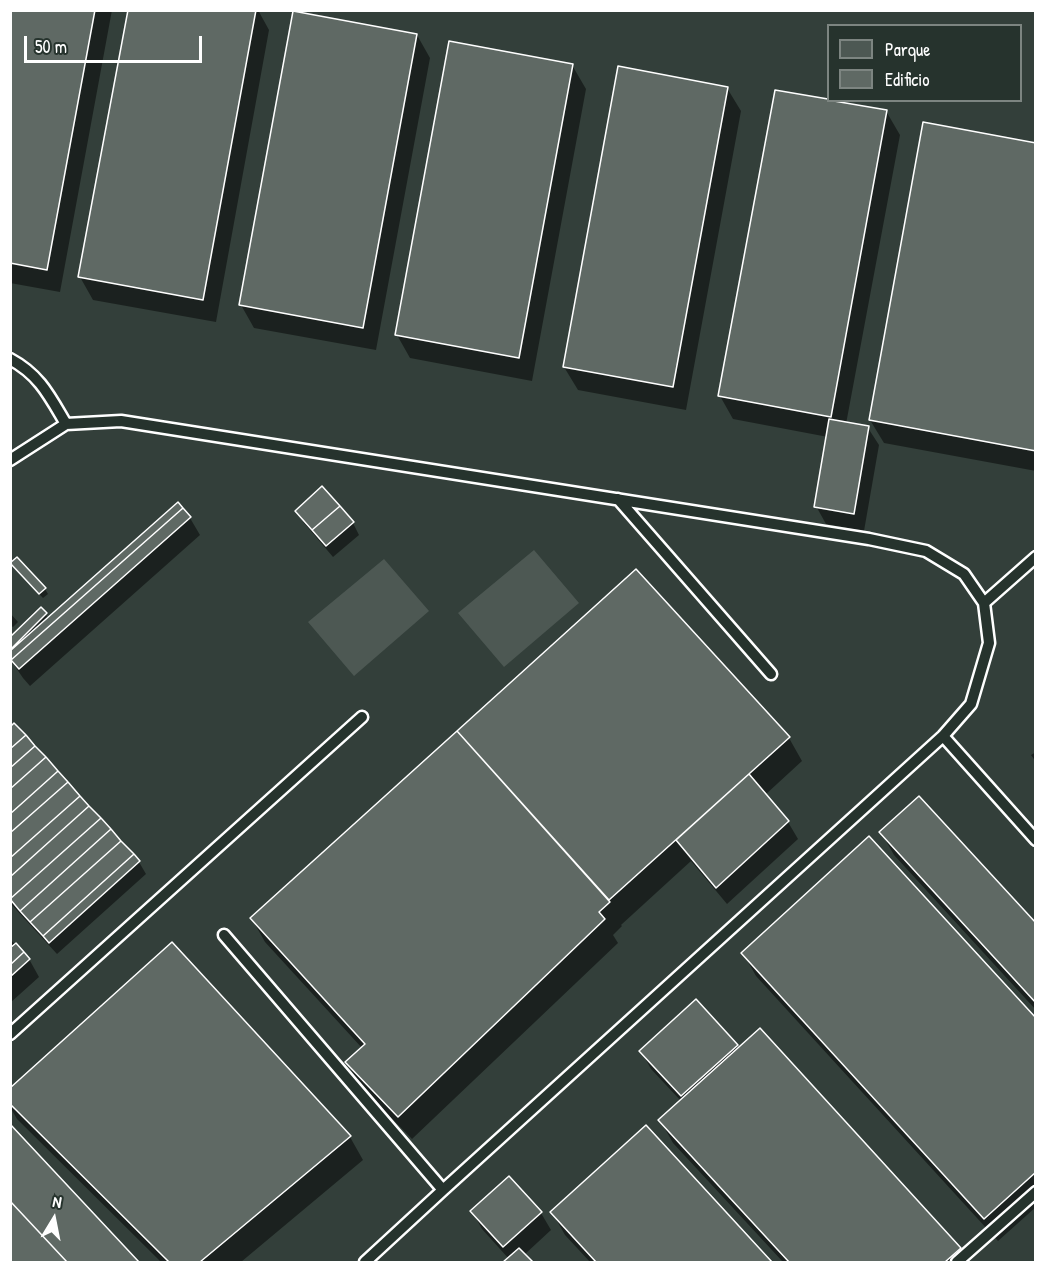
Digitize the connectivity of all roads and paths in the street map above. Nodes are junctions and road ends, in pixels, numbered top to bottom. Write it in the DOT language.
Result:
graph roads {
  1 [pos="10,359"];
  2 [pos="66,424"];
  3 [pos="10,460"];
  4 [pos="618,499"];
  5 [pos="1035,557"];
  6 [pos="984,603"];
  7 [pos="771,674"];
  8 [pos="362,717"];
  9 [pos="943,736"];
  10 [pos="1035,840"];
  11 [pos="224,935"];
  12 [pos="10,1034"];
  13 [pos="443,1190"];
  14 [pos="1035,1192"];
  15 [pos="365,1263"];
  16 [pos="957,1263"];
  1 -- 2 [label="lane"];
  2 -- 3 [label="lane"];
  2 -- 4 [label="lane"];
  4 -- 6 [label="lane"];
  4 -- 7 [label="lane"];
  5 -- 6 [label="lane"];
  6 -- 9 [label="lane"];
  8 -- 12 [label="lane"];
  9 -- 10 [label="lane"];
  9 -- 13 [label="lane"];
  11 -- 13 [label="lane"];
  13 -- 15 [label="lane"];
  14 -- 16 [label="lane"];
}
